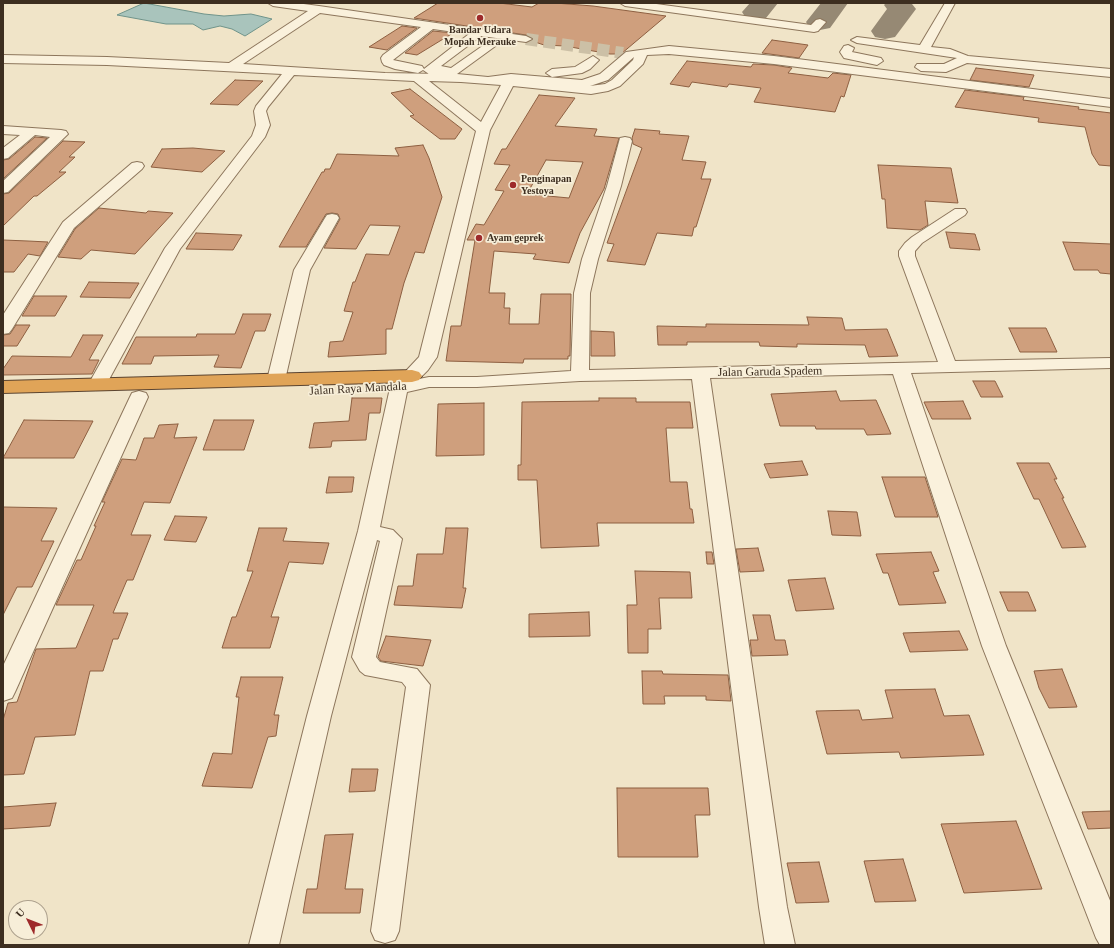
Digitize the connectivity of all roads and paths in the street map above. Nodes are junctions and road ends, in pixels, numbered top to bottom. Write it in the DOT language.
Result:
graph roads {
  1 [pos="272,3"];
  2 [pos="626,3"];
  3 [pos="950,3"];
  4 [pos="319,9"];
  5 [pos="820,22"];
  6 [pos="432,25"];
  7 [pos="478,33"];
  8 [pos="526,39"];
  9 [pos="495,42"];
  10 [pos="924,49"];
  11 [pos="455,50"];
  12 [pos="478,54"];
  13 [pos="3,59"];
  14 [pos="965,59"];
  15 [pos="593,60"];
  16 [pos="231,67"];
  17 [pos="429,70"];
  18 [pos="454,70"];
  19 [pos="899,70"];
  20 [pos="292,71"];
  21 [pos="1111,73"];
  22 [pos="444,78"];
  23 [pos="419,79"];
  24 [pos="510,81"];
  25 [pos="1109,89"];
  26 [pos="1108,103"];
  27 [pos="3,130"];
  28 [pos="483,130"];
  29 [pos="32,131"];
  30 [pos="624,141"];
  31 [pos="3,155"];
  32 [pos="137,166"];
  33 [pos="3,189"];
  34 [pos="960,212"];
  35 [pos="332,218"];
  36 [pos="3,329"];
  37 [pos="1111,363"];
  38 [pos="949,368"];
  39 [pos="901,370"];
  40 [pos="700,374"];
  41 [pos="580,376"];
  42 [pos="276,380"];
  43 [pos="413,382"];
  44 [pos="98,384"];
  45 [pos="3,388"];
  46 [pos="139,397"];
  47 [pos="3,401"];
  48 [pos="368,531"];
  49 [pos="3,692"];
  50 [pos="385,931"];
  51 [pos="1111,938"];
  52 [pos="264,945"];
  53 [pos="780,945"];
  1 -- 4 [label="street"];
  2 -- 5 [label="street"];
  3 -- 10 [label="street"];
  4 -- 6 [label="street"];
  4 -- 16 [label="street"];
  6 -- 7 [label="street"];
  6 -- 17 [label="street"];
  7 -- 8 [label="street"];
  7 -- 11 [label="street"];
  9 -- 12 [label="street"];
  10 -- 14 [label="street"];
  10 -- 19 [label="street"];
  11 -- 12 [label="street"];
  11 -- 17 [label="street"];
  12 -- 18 [label="street"];
  13 -- 16 [label="street"];
  14 -- 19 [label="street"];
  14 -- 21 [label="street"];
  15 -- 18 [label="street"];
  16 -- 20 [label="street"];
  17 -- 18 [label="street"];
  18 -- 22 [label="street"];
  19 -- 24 [label="street"];
  19 -- 26 [label="street"];
  20 -- 23 [label="street"];
  20 -- 44 [label="street"];
  22 -- 23 [label="street"];
  22 -- 24 [label="street"];
  23 -- 28 [label="street"];
  24 -- 28 [label="street"];
  25 -- 26 [label="street"];
  27 -- 29 [label="street"];
  28 -- 43 [label="street"];
  29 -- 31 [label="street"];
  29 -- 33 [label="street"];
  30 -- 41 [label="street"];
  32 -- 36 [label="street"];
  34 -- 38 [label="street"];
  35 -- 42 [label="street"];
  37 -- 38 [label="street, Jalan Garuda Spadem"];
  38 -- 39 [label="street, Jalan Garuda Spadem"];
  39 -- 40 [label="street, Jalan Garuda Spadem"];
  39 -- 51 [label="street"];
  40 -- 41 [label="street, Jalan Garuda Spadem"];
  40 -- 53 [label="street"];
  41 -- 43 [label="street, Jalan Garuda Spadem"];
  42 -- 43 [label="highway, Jalan Raya Mandala"];
  42 -- 44 [label="highway, Jalan Raya Mandala"];
  43 -- 46 [label="highway, Jalan Raya Mandala"];
  43 -- 48 [label="street"];
  44 -- 45 [label="highway, Jalan Raya Mandala"];
  46 -- 47 [label="highway, Jalan Raya Mandala"];
  46 -- 49 [label="street"];
  48 -- 50 [label="street"];
  48 -- 52 [label="street"];
}
